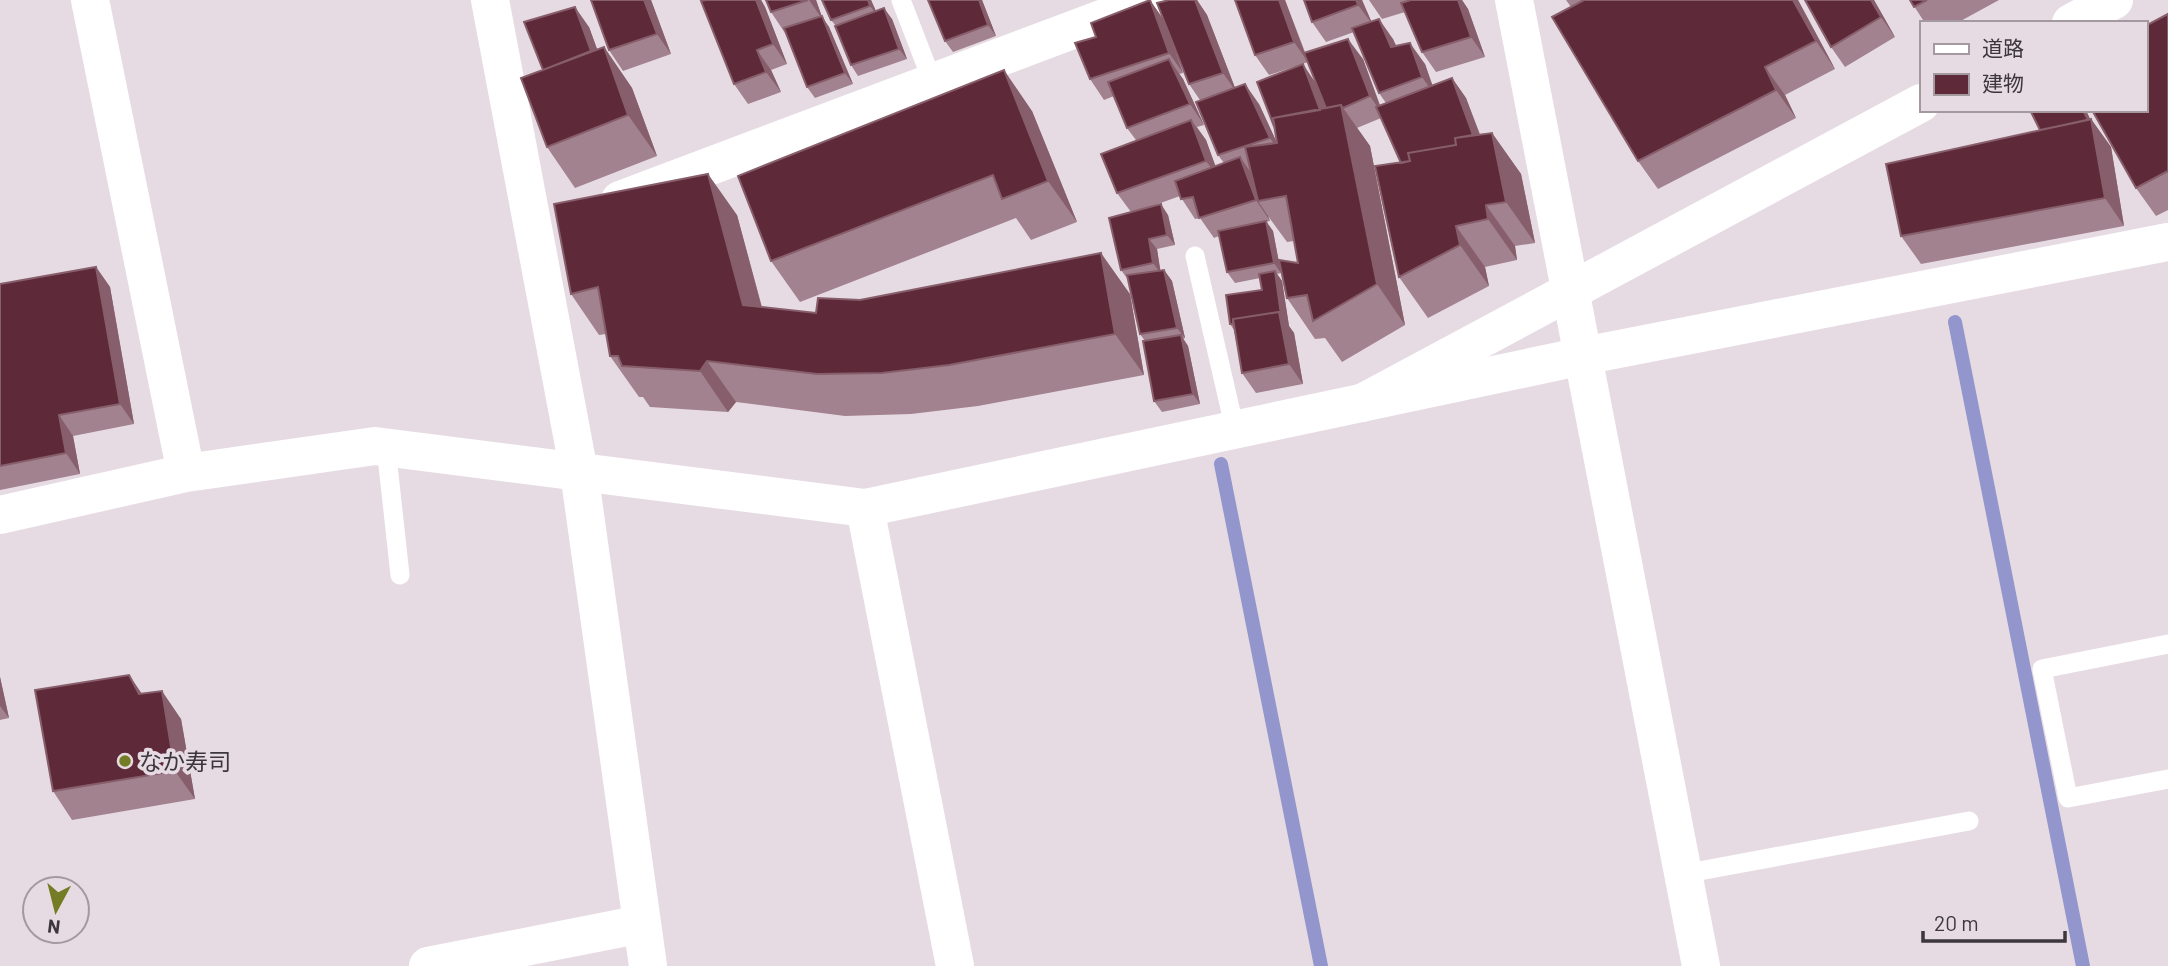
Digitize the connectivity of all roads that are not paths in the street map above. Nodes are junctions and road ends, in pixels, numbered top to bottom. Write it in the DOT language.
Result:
graph roads {
  1 [pos="90,0"];
  2 [pos="490,0"];
  3 [pos="901,0"];
  4 [pos="1152,0"];
  5 [pos="1514,0"];
  6 [pos="2114,0"];
  7 [pos="2075,21"];
  8 [pos="933,82"];
  9 [pos="1920,104"];
  10 [pos="534,233"];
  11 [pos="2168,242"];
  12 [pos="1195,256"];
  13 [pos="1570,291"];
  14 [pos="1583,356"];
  15 [pos="1362,403"];
  16 [pos="1234,430"];
  17 [pos="386,447"];
  18 [pos="579,472"];
  19 [pos="186,473"];
  20 [pos="865,508"];
  21 [pos="0,515"];
  22 [pos="400,575"];
  23 [pos="2168,643"];
  24 [pos="2168,779"];
  25 [pos="1969,821"];
  26 [pos="1683,874"];
  27 [pos="642,924"];
  28 [pos="428,966"];
  29 [pos="648,966"];
  30 [pos="954,966"];
  31 [pos="1701,966"];
  1 -- 19 [label="street"];
  2 -- 10 [label="street"];
  3 -- 8 [label="lane"];
  4 -- 8 [label="street"];
  5 -- 13 [label="street"];
  6 -- 7 [label="street"];
  8 -- 10 [label="street"];
  9 -- 13 [label="street"];
  10 -- 18 [label="street"];
  11 -- 14 [label="street"];
  12 -- 16 [label="lane"];
  13 -- 14 [label="street"];
  13 -- 15 [label="street"];
  14 -- 15 [label="street"];
  14 -- 26 [label="street"];
  15 -- 16 [label="street"];
  16 -- 20 [label="street"];
  17 -- 18 [label="street"];
  17 -- 19 [label="street"];
  17 -- 22 [label="lane"];
  18 -- 20 [label="street"];
  18 -- 27 [label="street"];
  19 -- 21 [label="street"];
  20 -- 30 [label="street"];
  23 -- 24 [label="lane"];
  25 -- 26 [label="lane"];
  26 -- 31 [label="street"];
  27 -- 28 [label="street"];
  27 -- 29 [label="street"];
}
